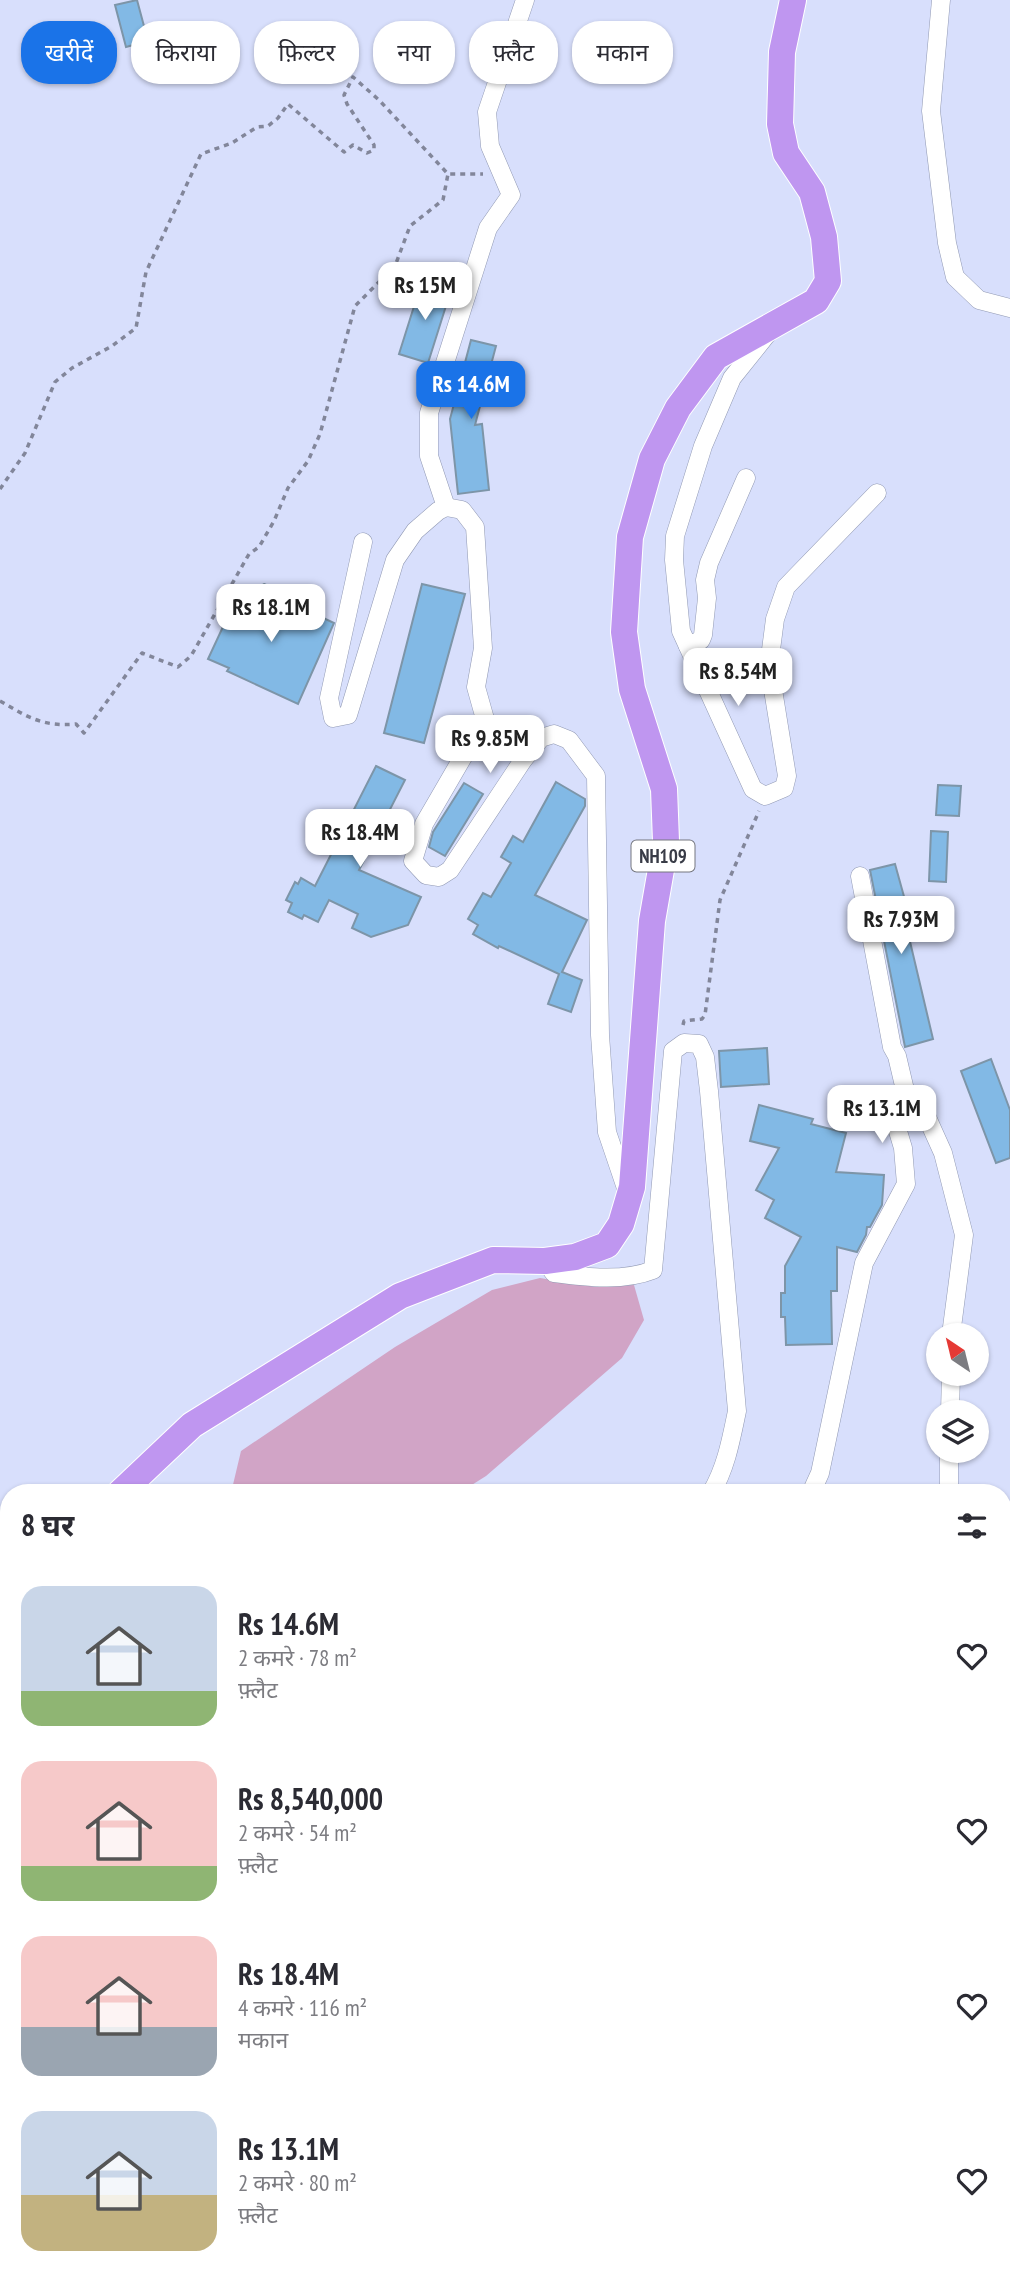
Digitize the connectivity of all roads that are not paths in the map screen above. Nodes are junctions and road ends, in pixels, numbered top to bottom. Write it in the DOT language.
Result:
graph roads {
  1 [pos="525,0"];
  2 [pos="793,0"];
  3 [pos="942,0"];
  4 [pos="1010,308"];
  5 [pos="777,323"];
  6 [pos="746,478"];
  7 [pos="877,494"];
  8 [pos="446,507"];
  9 [pos="363,542"];
  10 [pos="688,646"];
  11 [pos="860,876"];
  12 [pos="909,1107"];
  13 [pos="629,1198"];
  14 [pos="545,1261"];
  15 [pos="953,1323"];
  16 [pos="949,1463"];
  17 [pos="130,1484"];
  18 [pos="716,1484"];
  19 [pos="815,1484"];
  20 [pos="949,1484"];
  1 -- 8 [label="street"];
  2 -- 5 [label="highway, NH109"];
  3 -- 4 [label="street"];
  5 -- 10 [label="street"];
  5 -- 13 [label="highway, NH109"];
  6 -- 10 [label="street"];
  7 -- 10 [label="street"];
  8 -- 9 [label="street"];
  8 -- 13 [label="street"];
  11 -- 12 [label="street"];
  12 -- 15 [label="street"];
  12 -- 19 [label="street"];
  13 -- 14 [label="highway, NH109"];
  14 -- 17 [label="highway, NH109"];
  14 -- 18 [label="street"];
  16 -- 20 [label="street"];
}
